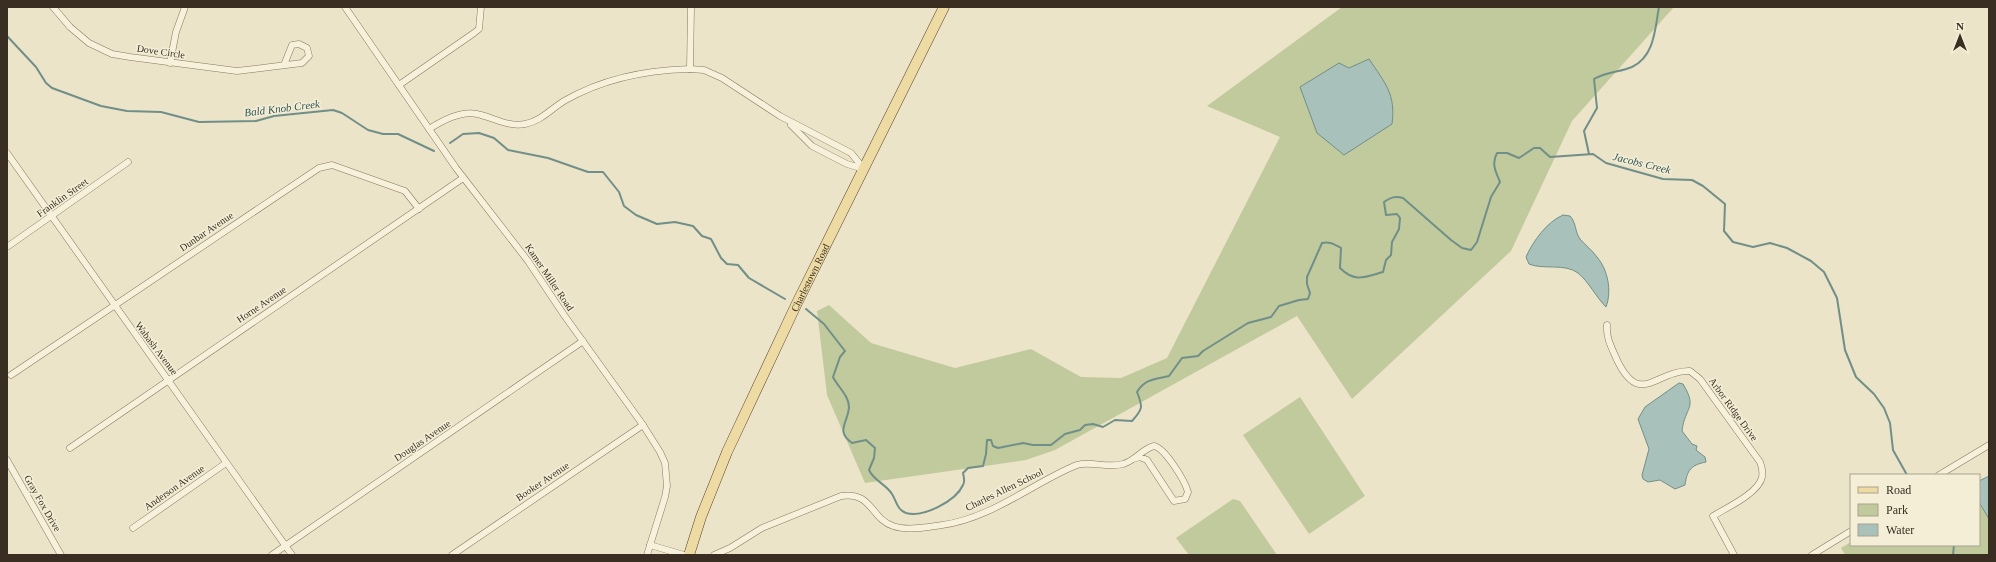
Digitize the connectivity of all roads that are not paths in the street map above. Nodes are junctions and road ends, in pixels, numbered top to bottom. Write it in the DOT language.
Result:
graph roads {
  1 [pos="53,7"];
  2 [pos="184,7"];
  3 [pos="345,7"];
  4 [pos="481,7"];
  5 [pos="691,7"];
  6 [pos="944,7"];
  7 [pos="170,63"];
  8 [pos="284,65"];
  9 [pos="690,69"];
  10 [pos="399,85"];
  11 [pos="784,118"];
  12 [pos="429,129"];
  13 [pos="7,153"];
  14 [pos="128,162"];
  15 [pos="864,169"];
  16 [pos="463,178"];
  17 [pos="419,208"];
  18 [pos="52,216"];
  19 [pos="7,247"];
  20 [pos="115,306"];
  21 [pos="1607,325"];
  22 [pos="583,342"];
  23 [pos="11,375"];
  24 [pos="169,380"];
  25 [pos="643,425"];
  26 [pos="1989,445"];
  27 [pos="70,448"];
  28 [pos="1134,459"];
  29 [pos="7,460"];
  30 [pos="226,463"];
  31 [pos="1941,474"];
  32 [pos="133,528"];
  33 [pos="1850,532"];
  34 [pos="650,545"];
  35 [pos="285,546"];
  36 [pos="61,555"];
  37 [pos="272,555"];
  38 [pos="292,555"];
  39 [pos="452,555"];
  40 [pos="647,555"];
  41 [pos="684,555"];
  42 [pos="689,555"];
  43 [pos="714,555"];
  44 [pos="1734,555"];
  45 [pos="1812,555"];
  1 -- 7 [label="street, Dove Circle"];
  2 -- 7 [label="street"];
  3 -- 10 [label="street, Kamer Miller Road"];
  4 -- 10 [label="street"];
  5 -- 9 [label="street"];
  6 -- 15 [label="main road, Charlestown Road"];
  7 -- 8 [label="street, Dove Circle"];
  8 -- 8 [label="street, Dove Circle"];
  9 -- 11 [label="street"];
  9 -- 12 [label="street"];
  10 -- 12 [label="street, Kamer Miller Road"];
  11 -- 15 [label="street"];
  11 -- 15 [label="street"];
  12 -- 16 [label="street, Kamer Miller Road"];
  13 -- 18 [label="street, Wabash Avenue"];
  14 -- 18 [label="street, Franklin Street"];
  15 -- 42 [label="main road, Charlestown Road"];
  16 -- 17 [label="street, Horne Avenue"];
  16 -- 22 [label="street, Kamer Miller Road"];
  17 -- 20 [label="street, Dunbar Avenue"];
  17 -- 24 [label="street, Horne Avenue"];
  18 -- 19 [label="street, Franklin Street"];
  18 -- 20 [label="street, Wabash Avenue"];
  20 -- 23 [label="street, Dunbar Avenue"];
  20 -- 24 [label="street, Wabash Avenue"];
  21 -- 44 [label="street, Arbor Ridge Drive"];
  22 -- 25 [label="street, Kamer Miller Road"];
  22 -- 35 [label="street, Douglas Avenue"];
  24 -- 27 [label="street, Horne Avenue"];
  24 -- 30 [label="street, Wabash Avenue"];
  25 -- 34 [label="street, Kamer Miller Road"];
  25 -- 39 [label="street, Booker Avenue"];
  26 -- 31 [label="street"];
  28 -- 28 [label="street, Charles Allen School"];
  28 -- 43 [label="street, Charles Allen School"];
  29 -- 36 [label="street, Gray Fox Drive"];
  30 -- 32 [label="street, Anderson Avenue"];
  30 -- 35 [label="street, Wabash Avenue"];
  33 -- 45 [label="street"];
  34 -- 40 [label="street, Kamer Miller Road"];
  34 -- 41 [label="street"];
  35 -- 37 [label="street, Douglas Avenue"];
  35 -- 38 [label="street, Wabash Avenue"];
}
